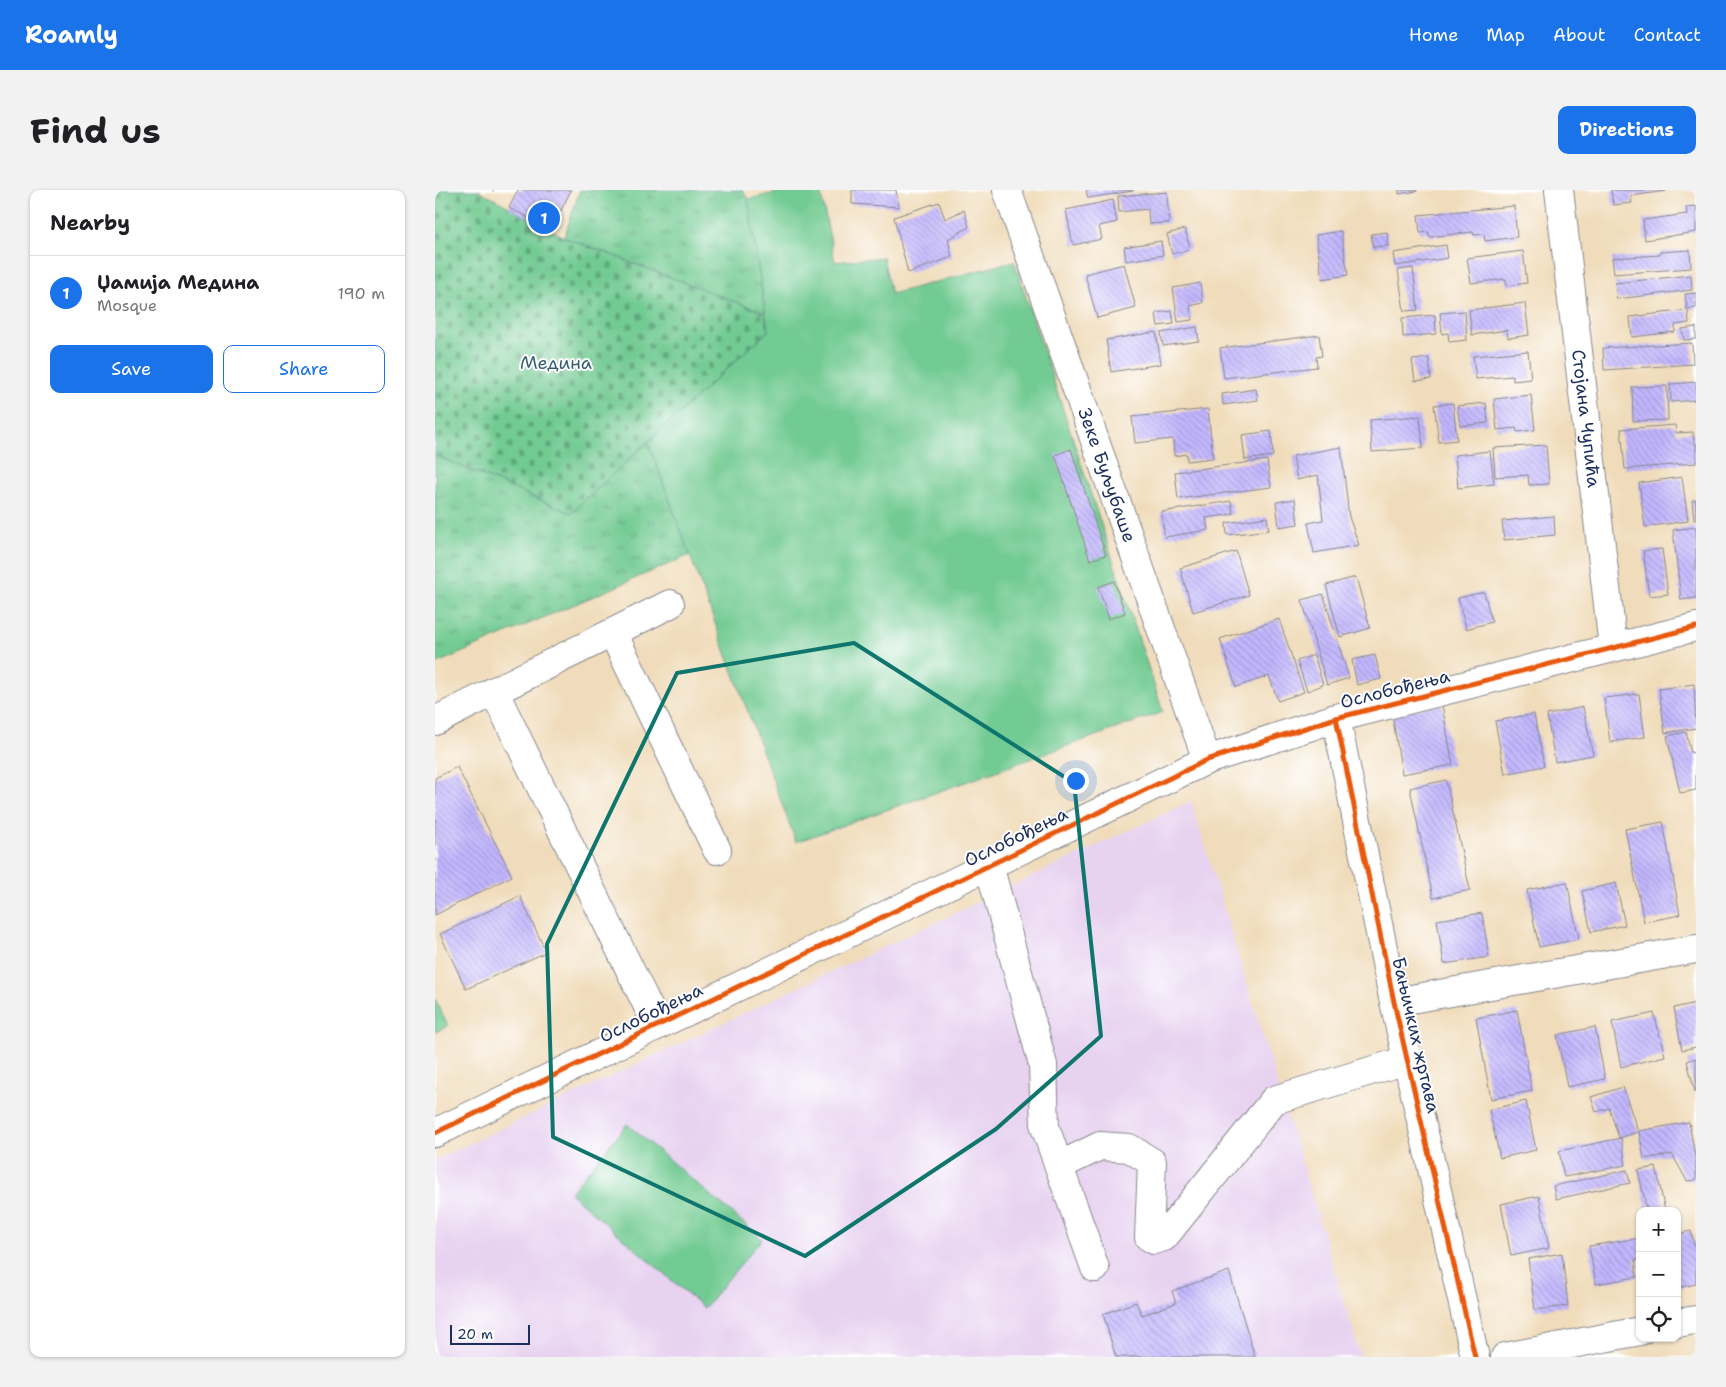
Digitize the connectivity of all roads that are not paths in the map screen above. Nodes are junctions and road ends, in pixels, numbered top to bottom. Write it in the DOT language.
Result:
graph roads {
  1 [pos="1007,190"];
  2 [pos="1559,190"];
  3 [pos="670,604"];
  4 [pos="1696,627"];
  5 [pos="613,632"];
  6 [pos="1613,647"];
  7 [pos="494,691"];
  8 [pos="1336,718"];
  9 [pos="435,721"];
  10 [pos="1207,760"];
  11 [pos="717,850"];
  12 [pos="989,865"];
  13 [pos="1696,949"];
  14 [pos="1394,1002"];
  15 [pos="657,1025"];
  16 [pos="1407,1060"];
  17 [pos="435,1133"];
  18 [pos="1059,1166"];
  19 [pos="1095,1268"];
  20 [pos="1696,1320"];
  21 [pos="1681,1322"];
  22 [pos="1636,1332"];
  23 [pos="1475,1357"];
  24 [pos="1505,1357"];
  1 -- 10 [label="street, Зеке Буљубаше"];
  2 -- 6 [label="street, Стојана Чупића"];
  3 -- 5 [label="street"];
  4 -- 6 [label="street, Ослобођења"];
  5 -- 7 [label="street"];
  5 -- 11 [label="street"];
  6 -- 8 [label="street, Ослобођења"];
  7 -- 9 [label="street"];
  7 -- 15 [label="street"];
  8 -- 10 [label="street, Ослобођења"];
  8 -- 14 [label="street, Бањичких жртава"];
  10 -- 12 [label="street, Ослобођења"];
  12 -- 15 [label="street, Ослобођења"];
  12 -- 18 [label="street"];
  13 -- 14 [label="street"];
  14 -- 16 [label="street, Бањичких жртава"];
  15 -- 17 [label="street, Ослобођења"];
  16 -- 18 [label="street"];
  16 -- 23 [label="street, Бањичких жртава"];
  18 -- 19 [label="street"];
  20 -- 21 [label="street"];
  22 -- 24 [label="street"];
}
